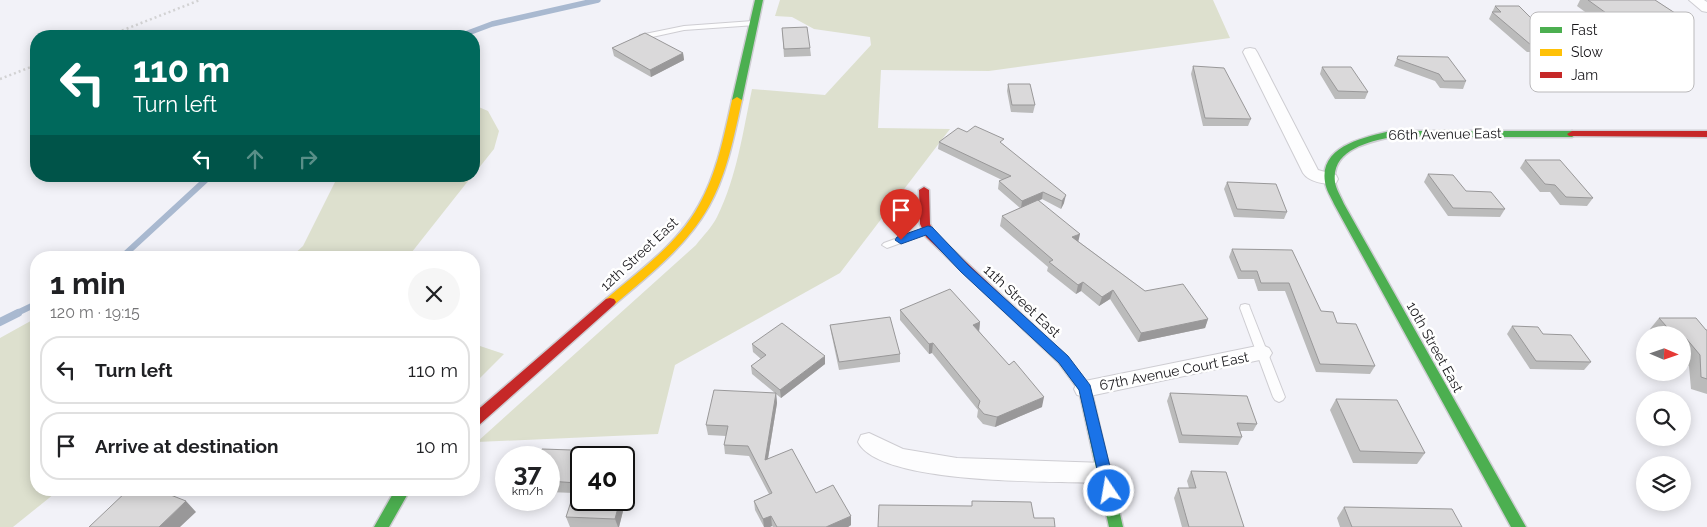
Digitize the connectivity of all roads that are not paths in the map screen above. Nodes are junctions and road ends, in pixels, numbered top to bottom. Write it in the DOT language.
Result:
graph roads {
  1 [pos="759,0"];
  2 [pos="1696,0"];
  3 [pos="1707,8"];
  4 [pos="754,23"];
  5 [pos="643,37"];
  6 [pos="1250,52"];
  7 [pos="1707,134"];
  8 [pos="1330,179"];
  9 [pos="924,190"];
  10 [pos="928,230"];
  11 [pos="887,245"];
  12 [pos="1245,308"];
  13 [pos="1262,353"];
  14 [pos="1085,389"];
  15 [pos="1279,397"];
  16 [pos="480,416"];
  17 [pos="869,442"];
  18 [pos="1105,473"];
  19 [pos="399,496"];
  20 [pos="381,527"];
  21 [pos="1116,527"];
  22 [pos="1519,527"];
  1 -- 4 [label="street, 12th Street East"];
  2 -- 3 [label="street"];
  4 -- 5 [label="lane"];
  4 -- 16 [label="street, 12th Street East"];
  6 -- 8 [label="street"];
  7 -- 8 [label="street, 66th Avenue East"];
  8 -- 22 [label="street, 10th Street East"];
  9 -- 10 [label="street"];
  10 -- 11 [label="lane"];
  10 -- 14 [label="street, 11th Street East"];
  12 -- 13 [label="lane"];
  13 -- 14 [label="street, 67th Avenue Court East"];
  13 -- 15 [label="lane"];
  14 -- 18 [label="street, 11th Street East"];
  17 -- 18 [label="street"];
  18 -- 21 [label="street, 11th Street East"];
  19 -- 20 [label="street"];
}
